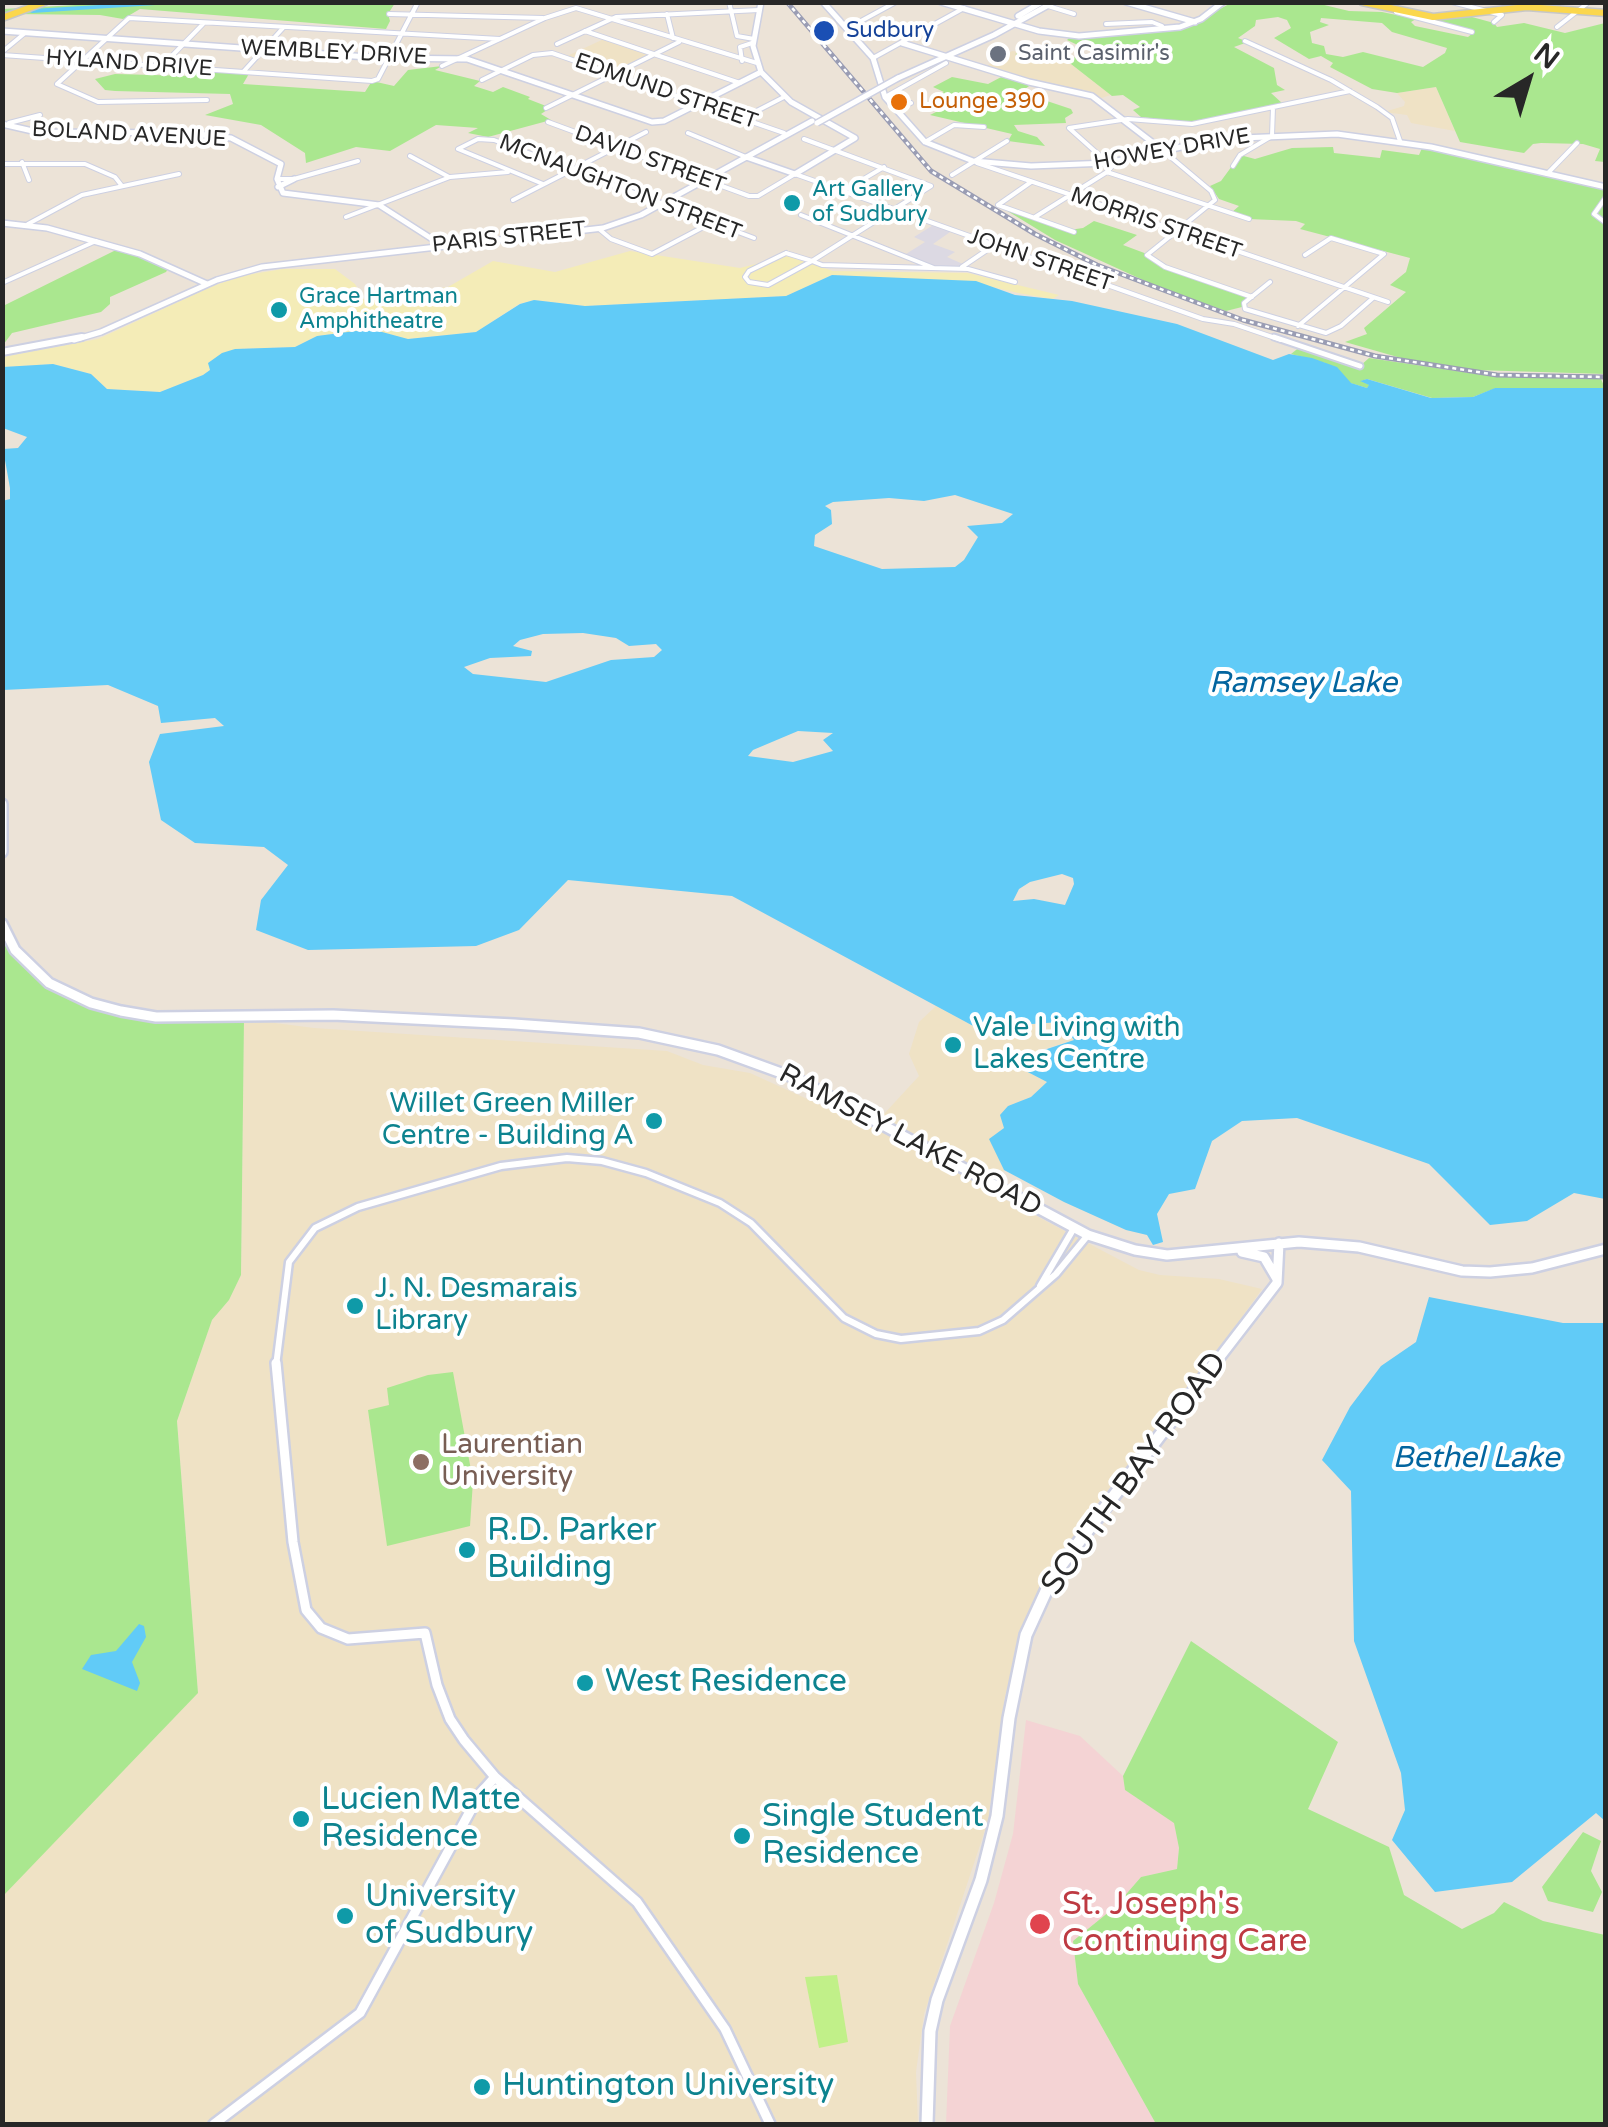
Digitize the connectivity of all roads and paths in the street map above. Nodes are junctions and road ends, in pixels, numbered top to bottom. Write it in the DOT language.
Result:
graph roads {
  1 [pos="45,2"];
  2 [pos="418,2"];
  3 [pos="729,2"];
  4 [pos="824,2"];
  5 [pos="896,2"];
  6 [pos="941,2"];
  7 [pos="952,2"];
  8 [pos="1126,2"];
  9 [pos="1452,2"];
  10 [pos="1589,2"];
  11 [pos="1222,3"];
  12 [pos="1364,3"];
  13 [pos="1048,4"];
  14 [pos="1383,5"];
  15 [pos="760,6"];
  16 [pos="965,8"];
  17 [pos="1578,10"];
  18 [pos="730,11"];
  19 [pos="1396,12"];
  20 [pos="1488,12"];
  21 [pos="1606,13"];
  22 [pos="389,14"];
  23 [pos="411,14"];
  24 [pos="668,14"];
  25 [pos="1022,14"];
  26 [pos="1074,14"];
  27 [pos="998,16"];
  28 [pos="2,18"];
  29 [pos="545,18"];
  30 [pos="612,19"];
  31 [pos="1177,20"];
  32 [pos="1192,21"];
  33 [pos="204,22"];
  34 [pos="1494,22"];
  35 [pos="1012,24"];
  36 [pos="1106,24"];
  37 [pos="1162,26"];
  38 [pos="283,28"];
  39 [pos="1557,28"];
  40 [pos="850,30"];
  41 [pos="585,31"];
  42 [pos="2,32"];
  43 [pos="1472,32"];
  44 [pos="25,33"];
  45 [pos="400,36"];
  46 [pos="104,38"];
  47 [pos="500,39"];
  48 [pos="673,39"];
  49 [pos="754,41"];
  50 [pos="1245,41"];
  51 [pos="680,42"];
  52 [pos="902,42"];
  53 [pos="182,44"];
  54 [pos="557,44"];
  55 [pos="263,50"];
  56 [pos="2,53"];
  57 [pos="654,54"];
  58 [pos="938,54"];
  59 [pos="388,58"];
  60 [pos="458,58"];
  61 [pos="873,58"];
  62 [pos="946,60"];
  63 [pos="80,61"];
  64 [pos="742,61"];
  65 [pos="757,63"];
  66 [pos="162,66"];
  67 [pos="442,66"];
  68 [pos="502,70"];
  69 [pos="244,72"];
  70 [pos="761,72"];
  71 [pos="614,74"];
  72 [pos="895,78"];
  73 [pos="482,80"];
  74 [pos="740,83"];
  75 [pos="1350,91"];
  76 [pos="571,94"];
  77 [pos="784,97"];
  78 [pos="885,98"];
  79 [pos="207,100"];
  80 [pos="699,103"];
  81 [pos="911,104"];
  82 [pos="1273,107"];
  83 [pos="546,108"];
  84 [pos="896,109"];
  85 [pos="40,115"];
  86 [pos="742,118"];
  87 [pos="1124,119"];
  88 [pos="548,122"];
  89 [pos="6,124"];
  90 [pos="984,128"];
  91 [pos="646,132"];
  92 [pos="784,132"];
  93 [pos="688,133"];
  94 [pos="1273,134"];
  95 [pos="804,140"];
  96 [pos="1007,141"];
  97 [pos="1400,141"];
  98 [pos="925,142"];
  99 [pos="1152,142"];
  100 [pos="1577,142"];
  101 [pos="1181,145"];
  102 [pos="616,146"];
  103 [pos="1160,149"];
  104 [pos="836,150"];
  105 [pos="410,156"];
  106 [pos="750,158"];
  107 [pos="358,161"];
  108 [pos="973,161"];
  109 [pos="22,162"];
  110 [pos="2,164"];
  111 [pos="1110,166"];
  112 [pos="1234,166"];
  113 [pos="884,167"];
  114 [pos="572,170"];
  115 [pos="511,171"];
  116 [pos="178,174"];
  117 [pos="795,174"];
  118 [pos="1548,174"];
  119 [pos="952,175"];
  120 [pos="450,177"];
  121 [pos="294,179"];
  122 [pos="29,180"];
  123 [pos="706,180"];
  124 [pos="1032,182"];
  125 [pos="278,183"];
  126 [pos="543,184"];
  127 [pos="122,186"];
  128 [pos="1606,187"];
  129 [pos="844,191"];
  130 [pos="1070,195"];
  131 [pos="1606,198"];
  132 [pos="513,200"];
  133 [pos="662,204"];
  134 [pos="379,205"];
  135 [pos="1211,205"];
  136 [pos="894,209"];
  137 [pos="801,216"];
  138 [pos="346,217"];
  139 [pos="1034,218"];
  140 [pos="1249,219"];
  141 [pos="1606,222"];
  142 [pos="2,223"];
  143 [pos="28,224"];
  144 [pos="710,224"];
  145 [pos="599,229"];
  146 [pos="1176,230"];
  147 [pos="1074,232"];
  148 [pos="854,234"];
  149 [pos="754,238"];
  150 [pos="96,241"];
  151 [pos="994,245"];
  152 [pos="443,246"];
  153 [pos="1305,255"];
  154 [pos="812,261"];
  155 [pos="934,269"];
  156 [pos="959,269"];
  157 [pos="1016,282"];
  158 [pos="1270,282"];
  159 [pos="2,283"];
  160 [pos="204,283"];
  161 [pos="1345,288"];
  162 [pos="1252,296"];
  163 [pos="1374,297"];
  164 [pos="1388,302"];
  165 [pos="1298,326"];
  166 [pos="2,352"];
  167 [pos="1360,366"];
  168 [pos="2,804"];
  169 [pos="2,852"];
  170 [pos="2,924"];
  171 [pos="1074,1228"];
  172 [pos="1088,1235"];
  173 [pos="1279,1243"];
  174 [pos="1230,1249"];
  175 [pos="1606,1249"];
  176 [pos="1278,1280"];
  177 [pos="1040,1288"];
  178 [pos="495,1777"];
  179 [pos="214,2124"];
  180 [pos="770,2124"];
  181 [pos="927,2124"];
  1 -- 28 [label="main road"];
  2 -- 23 [label="street"];
  3 -- 18 [label="street"];
  4 -- 40 [label="street"];
  5 -- 40 [label="street"];
  6 -- 16 [label="street"];
  7 -- 16 [label="street"];
  8 -- 31 [label="street"];
  9 -- 20 [label="street"];
  10 -- 17 [label="street"];
  11 -- 32 [label="street"];
  12 -- 14 [label="main road"];
  13 -- 25 [label="street, PARIS STREET"];
  13 -- 26 [label="street"];
  13 -- 35 [label="street, PARIS STREET"];
  14 -- 19 [label="main road"];
  15 -- 18 [label="street"];
  15 -- 49 [label="street"];
  16 -- 27 [label="street"];
  16 -- 35 [label="street"];
  16 -- 52 [label="street"];
  17 -- 20 [label="main road"];
  17 -- 21 [label="main road"];
  17 -- 39 [label="street"];
  18 -- 24 [label="street"];
  18 -- 49 [label="street"];
  19 -- 20 [label="main road"];
  19 -- 43 [label="street"];
  20 -- 34 [label="street"];
  22 -- 23 [label="street"];
  23 -- 29 [label="street"];
  23 -- 45 [label="street"];
  24 -- 30 [label="street"];
  24 -- 48 [label="street"];
  25 -- 27 [label="street"];
  25 -- 35 [label="street, PARIS STREET"];
  27 -- 35 [label="street"];
  29 -- 30 [label="street"];
  29 -- 47 [label="street"];
  30 -- 41 [label="street"];
  30 -- 48 [label="street"];
  31 -- 32 [label="street"];
  31 -- 37 [label="street"];
  32 -- 35 [label="street"];
  33 -- 38 [label="street"];
  33 -- 46 [label="street"];
  33 -- 53 [label="street"];
  35 -- 37 [label="street"];
  35 -- 58 [label="street, PARIS STREET"];
  35 -- 62 [label="street, PARIS STREET"];
  36 -- 37 [label="street"];
  38 -- 45 [label="street"];
  38 -- 55 [label="street"];
  40 -- 61 [label="street"];
  41 -- 54 [label="street"];
  41 -- 57 [label="street"];
  42 -- 44 [label="street, WEMBLEY DRIVE"];
  44 -- 46 [label="street, WEMBLEY DRIVE"];
  44 -- 56 [label="street"];
  45 -- 47 [label="street"];
  45 -- 59 [label="street"];
  46 -- 53 [label="street, WEMBLEY DRIVE"];
  46 -- 63 [label="street"];
  47 -- 60 [label="street"];
  48 -- 51 [label="street"];
  49 -- 64 [label="street"];
  49 -- 65 [label="street"];
  50 -- 75 [label="street"];
  51 -- 57 [label="street"];
  51 -- 64 [label="street"];
  52 -- 58 [label="street"];
  52 -- 61 [label="street"];
  53 -- 55 [label="street, WEMBLEY DRIVE"];
  53 -- 66 [label="street"];
  55 -- 59 [label="street, WEMBLEY DRIVE"];
  55 -- 69 [label="street"];
  56 -- 63 [label="street, HYLAND DRIVE"];
  57 -- 71 [label="street"];
  57 -- 74 [label="street"];
  58 -- 62 [label="street"];
  58 -- 72 [label="street, PARIS STREET"];
  59 -- 60 [label="street, WEMBLEY DRIVE"];
  59 -- 69 [label="street, HYLAND DRIVE"];
  60 -- 67 [label="street"];
  60 -- 68 [label="street, WEMBLEY DRIVE"];
  61 -- 78 [label="street"];
  62 -- 72 [label="street, PARIS STREET"];
  62 -- 78 [label="street"];
  62 -- 87 [label="street"];
  63 -- 66 [label="street, HYLAND DRIVE"];
  63 -- 79 [label="street"];
  64 -- 65 [label="street"];
  65 -- 70 [label="street"];
  66 -- 69 [label="street, HYLAND DRIVE"];
  68 -- 71 [label="street, EDMUND STREET"];
  68 -- 73 [label="street"];
  68 -- 76 [label="street, WEMBLEY DRIVE"];
  70 -- 74 [label="street"];
  70 -- 77 [label="street"];
  71 -- 76 [label="street"];
  71 -- 80 [label="street, EDMUND STREET"];
  72 -- 106 [label="street, PARIS STREET, bridge"];
  74 -- 80 [label="street"];
  75 -- 82 [label="street"];
  75 -- 97 [label="street"];
  76 -- 80 [label="street, WEMBLEY DRIVE"];
  76 -- 83 [label="street"];
  77 -- 86 [label="street"];
  77 -- 104 [label="street"];
  78 -- 84 [label="street"];
  80 -- 86 [label="street, EDMUND STREET"];
  81 -- 84 [label="street"];
  82 -- 87 [label="street"];
  82 -- 94 [label="street"];
  84 -- 98 [label="street"];
  85 -- 89 [label="street"];
  86 -- 92 [label="street, EDMUND STREET"];
  87 -- 99 [label="street"];
  87 -- 111 [label="street"];
  88 -- 102 [label="street, DAVID STREET"];
  89 -- 125 [label="street, BOLAND AVENUE"];
  90 -- 98 [label="street"];
  91 -- 102 [label="street"];
  93 -- 106 [label="street, JOHN STREET"];
  94 -- 97 [label="street, HOWEY DRIVE"];
  94 -- 101 [label="street, HOWEY DRIVE"];
  94 -- 112 [label="street"];
  95 -- 104 [label="street"];
  96 -- 108 [label="street"];
  97 -- 118 [label="street, HOWEY DRIVE"];
  98 -- 108 [label="street, MORRIS STREET"];
  99 -- 101 [label="street"];
  99 -- 103 [label="street"];
  100 -- 118 [label="street"];
  101 -- 103 [label="street, HOWEY DRIVE"];
  102 -- 114 [label="street"];
  102 -- 123 [label="street, DAVID STREET"];
  103 -- 111 [label="street, HOWEY DRIVE"];
  103 -- 135 [label="street"];
  104 -- 113 [label="street"];
  104 -- 117 [label="street"];
  105 -- 120 [label="street"];
  106 -- 117 [label="street, JOHN STREET"];
  106 -- 123 [label="street, PARIS STREET"];
  107 -- 121 [label="street"];
  108 -- 111 [label="street, HOWEY DRIVE"];
  108 -- 119 [label="street"];
  108 -- 124 [label="street, MORRIS STREET"];
  109 -- 110 [label="street"];
  109 -- 122 [label="street"];
  109 -- 127 [label="street"];
  111 -- 130 [label="street"];
  111 -- 135 [label="street"];
  113 -- 129 [label="street"];
  113 -- 136 [label="street"];
  114 -- 115 [label="street, MCNAUGHTON STREET"];
  114 -- 126 [label="street"];
  114 -- 133 [label="street, MCNAUGHTON STREET"];
  115 -- 120 [label="street"];
  115 -- 126 [label="street"];
  116 -- 127 [label="street"];
  117 -- 123 [label="street, DAVID STREET"];
  117 -- 129 [label="street, JOHN STREET"];
  118 -- 128 [label="street, HOWEY DRIVE"];
  120 -- 134 [label="street"];
  121 -- 125 [label="street"];
  123 -- 133 [label="street, PARIS STREET"];
  124 -- 130 [label="street, MORRIS STREET"];
  124 -- 139 [label="street"];
  125 -- 134 [label="street"];
  126 -- 132 [label="street"];
  127 -- 143 [label="street"];
  129 -- 136 [label="street, JOHN STREET"];
  130 -- 139 [label="street"];
  130 -- 146 [label="street, MORRIS STREET"];
  131 -- 141 [label="street"];
  133 -- 144 [label="street, MCNAUGHTON STREET"];
  133 -- 145 [label="street, PARIS STREET"];
  134 -- 138 [label="street"];
  134 -- 152 [label="street"];
  135 -- 140 [label="street"];
  135 -- 146 [label="street"];
  136 -- 148 [label="street"];
  136 -- 151 [label="street, JOHN STREET"];
  137 -- 148 [label="street"];
  139 -- 147 [label="street"];
  142 -- 143 [label="street"];
  143 -- 150 [label="street"];
  144 -- 145 [label="street"];
  144 -- 149 [label="street, MCNAUGHTON STREET"];
  145 -- 152 [label="street, PARIS STREET"];
  146 -- 161 [label="street, MORRIS STREET"];
  146 -- 162 [label="street"];
  148 -- 154 [label="street"];
  148 -- 155 [label="street"];
  150 -- 159 [label="street"];
  150 -- 160 [label="street"];
  151 -- 156 [label="street"];
  151 -- 167 [label="street, JOHN STREET"];
  152 -- 160 [label="street, PARIS STREET"];
  153 -- 161 [label="street"];
  154 -- 154 [label="street"];
  154 -- 155 [label="street"];
  155 -- 156 [label="street"];
  156 -- 157 [label="street"];
  158 -- 162 [label="street"];
  160 -- 166 [label="street, PARIS STREET"];
  161 -- 163 [label="street, MORRIS STREET"];
  161 -- 165 [label="street"];
  162 -- 165 [label="street"];
  163 -- 164 [label="street, MORRIS STREET"];
  163 -- 165 [label="street"];
  168 -- 169 [label="street"];
  170 -- 171 [label="street, RAMSEY LAKE ROAD"];
  171 -- 172 [label="street, RAMSEY LAKE ROAD"];
  171 -- 177 [label="street"];
  172 -- 174 [label="street, RAMSEY LAKE ROAD"];
  172 -- 177 [label="street"];
  173 -- 174 [label="street, RAMSEY LAKE ROAD"];
  173 -- 175 [label="street, RAMSEY LAKE ROAD"];
  173 -- 176 [label="street"];
  174 -- 176 [label="street"];
  176 -- 181 [label="street, SOUTH BAY ROAD"];
  177 -- 178 [label="street"];
  178 -- 179 [label="street"];
  178 -- 180 [label="street"];
}
